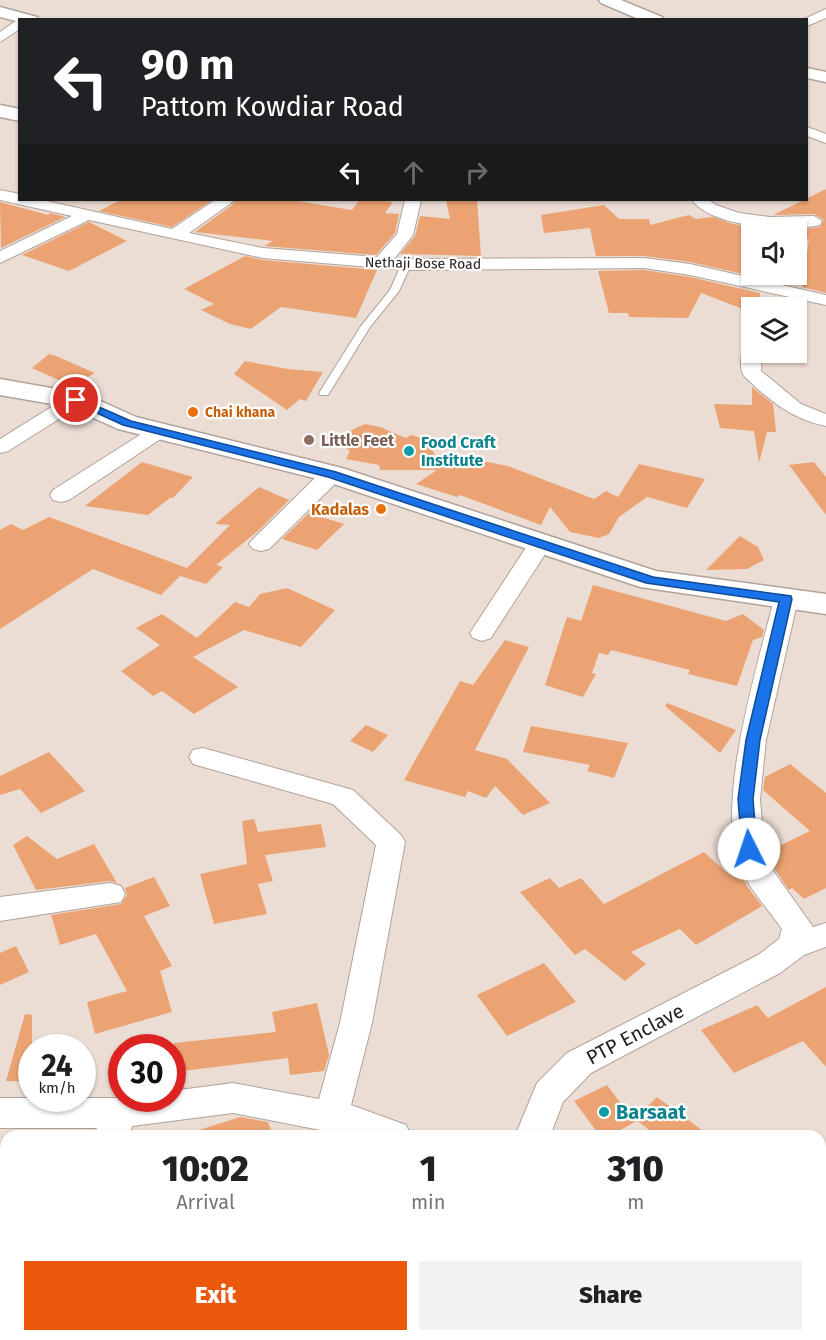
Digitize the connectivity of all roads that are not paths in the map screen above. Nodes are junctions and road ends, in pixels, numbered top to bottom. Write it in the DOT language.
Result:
graph roads {
  1 [pos="607,0"];
  2 [pos="0,12"];
  3 [pos="826,13"];
  4 [pos="18,18"];
  5 [pos="651,18"];
  6 [pos="808,22"];
  7 [pos="18,24"];
  8 [pos="0,38"];
  9 [pos="808,73"];
  10 [pos="826,77"];
  11 [pos="0,111"];
  12 [pos="18,115"];
  13 [pos="808,131"];
  14 [pos="826,140"];
  15 [pos="0,195"];
  16 [pos="18,198"];
  17 [pos="30,201"];
  18 [pos="224,201"];
  19 [pos="412,201"];
  20 [pos="701,201"];
  21 [pos="89,214"];
  22 [pos="814,221"];
  23 [pos="176,234"];
  24 [pos="0,258"];
  25 [pos="381,263"];
  26 [pos="406,265"];
  27 [pos="788,294"];
  28 [pos="785,297"];
  29 [pos="826,300"];
  30 [pos="751,363"];
  31 [pos="0,387"];
  32 [pos="324,393"];
  33 [pos="76,400"];
  34 [pos="826,420"];
  35 [pos="162,430"];
  36 [pos="1,447"];
  37 [pos="332,474"];
  38 [pos="61,495"];
  39 [pos="261,544"];
  40 [pos="539,545"];
  41 [pos="786,599"];
  42 [pos="826,604"];
  43 [pos="482,633"];
  44 [pos="203,757"];
  45 [pos="110,894"];
  46 [pos="0,909"];
  47 [pos="826,936"];
  48 [pos="781,955"];
  49 [pos="0,1113"];
  50 [pos="331,1117"];
  51 [pos="116,1124"];
  52 [pos="378,1130"];
  53 [pos="534,1130"];
  1 -- 5 [label="main road"];
  2 -- 4 [label="main road"];
  3 -- 6 [label="street"];
  7 -- 8 [label="street"];
  9 -- 10 [label="main road"];
  11 -- 12 [label="main road"];
  13 -- 14 [label="street"];
  15 -- 16 [label="street, Nethaji Bose Road"];
  17 -- 21 [label="street, Nethaji Bose Road"];
  18 -- 23 [label="street"];
  19 -- 25 [label="street"];
  20 -- 22 [label="street"];
  21 -- 23 [label="street, Nethaji Bose Road"];
  21 -- 24 [label="street"];
  23 -- 25 [label="street, Nethaji Bose Road"];
  25 -- 26 [label="street, Nethaji Bose Road"];
  26 -- 27 [label="street, Nethaji Bose Road"];
  26 -- 32 [label="lane"];
  27 -- 28 [label="street"];
  27 -- 29 [label="street, Nethaji Bose Road"];
  30 -- 34 [label="street"];
  31 -- 33 [label="main road"];
  33 -- 35 [label="main road"];
  33 -- 36 [label="street"];
  35 -- 37 [label="main road"];
  35 -- 38 [label="street"];
  37 -- 39 [label="street"];
  37 -- 40 [label="main road"];
  40 -- 41 [label="main road"];
  40 -- 43 [label="street"];
  41 -- 42 [label="main road"];
  41 -- 48 [label="street"];
  44 -- 50 [label="street"];
  45 -- 46 [label="street"];
  47 -- 48 [label="street, PTP Enclave"];
  48 -- 53 [label="street, PTP Enclave"];
  49 -- 51 [label="street"];
  50 -- 51 [label="street"];
  50 -- 52 [label="street"];
}
